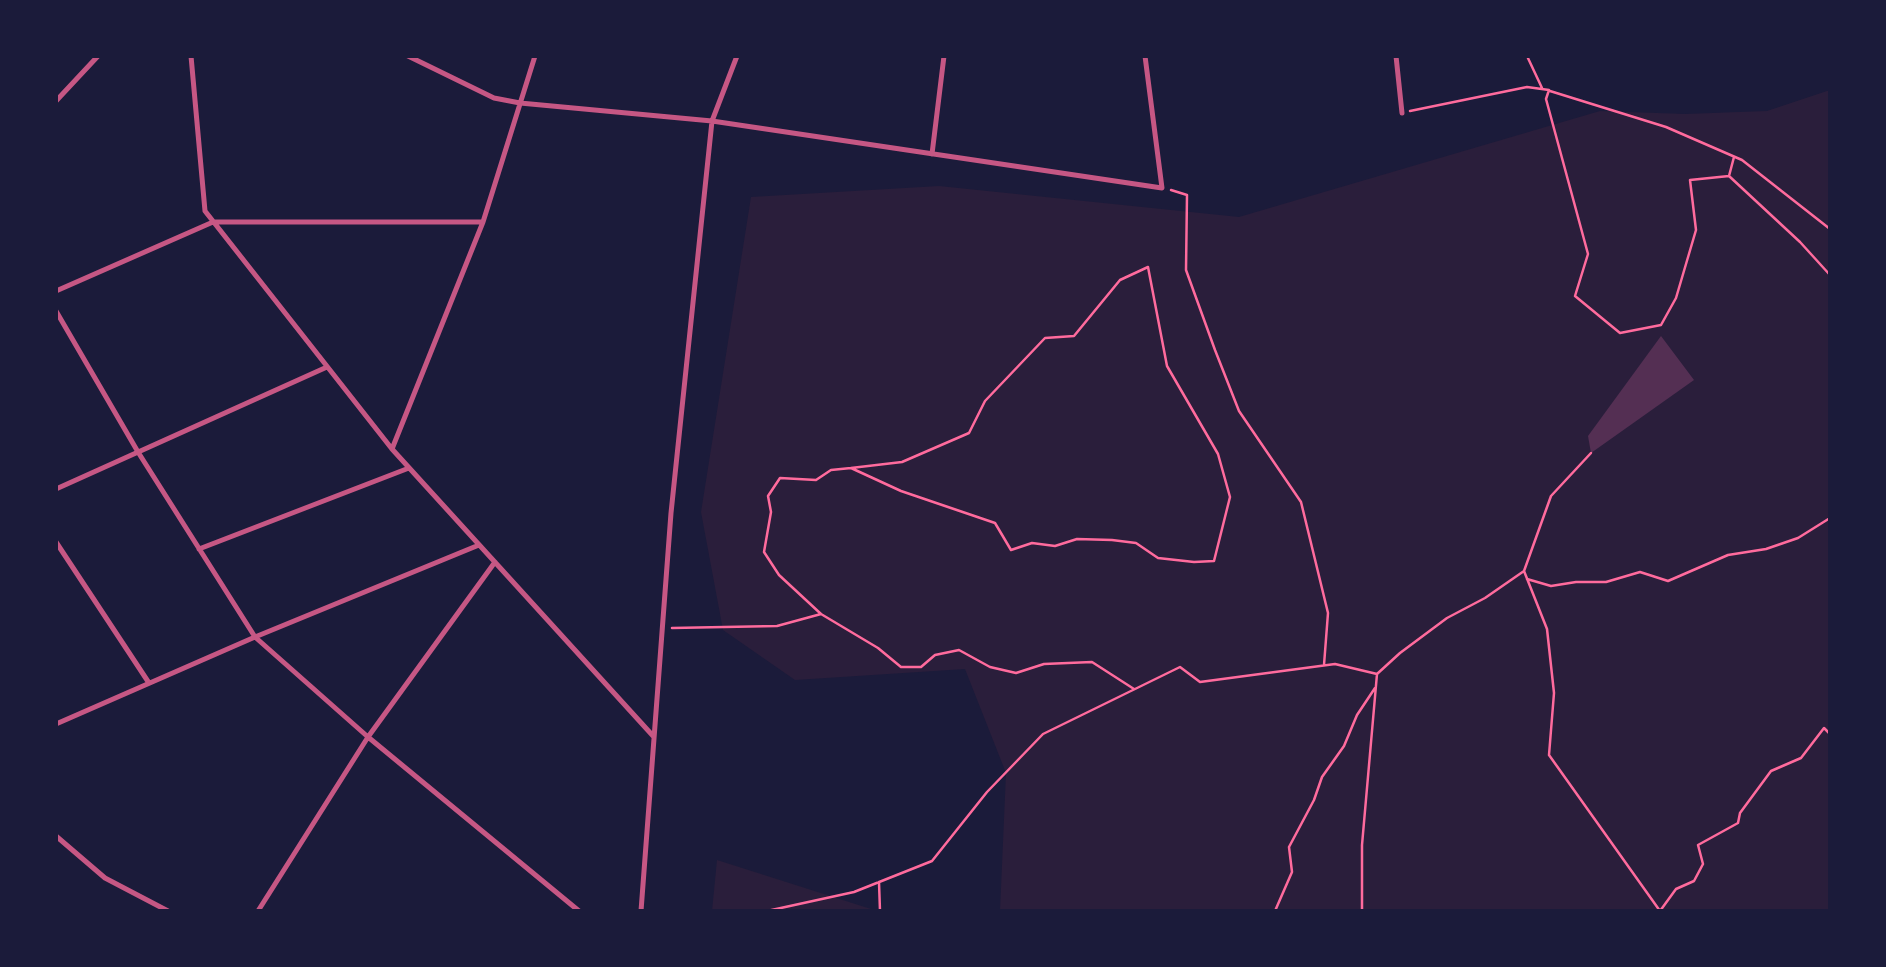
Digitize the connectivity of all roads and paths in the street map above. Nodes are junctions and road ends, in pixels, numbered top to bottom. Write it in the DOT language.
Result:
graph roads {
  1 [pos="98,56"];
  2 [pos="191,56"];
  3 [pos="408,56"];
  4 [pos="535,56"];
  5 [pos="737,56"];
  6 [pos="944,56"];
  7 [pos="1145,56"];
  8 [pos="1396,56"];
  9 [pos="1527,56"];
  10 [pos="1549,90"];
  11 [pos="56,101"];
  12 [pos="520,103"];
  13 [pos="1402,113"];
  14 [pos="712,121"];
  15 [pos="932,154"];
  16 [pos="1734,157"];
  17 [pos="1729,176"];
  18 [pos="1162,188"];
  19 [pos="213,222"];
  20 [pos="483,222"];
  21 [pos="1830,229"];
  22 [pos="1830,275"];
  23 [pos="56,291"];
  24 [pos="56,311"];
  25 [pos="327,367"];
  26 [pos="392,449"];
  27 [pos="138,452"];
  28 [pos="1590,453"];
  29 [pos="409,468"];
  30 [pos="851,468"];
  31 [pos="56,489"];
  32 [pos="1830,518"];
  33 [pos="56,542"];
  34 [pos="480,545"];
  35 [pos="199,548"];
  36 [pos="495,562"];
  37 [pos="1524,571"];
  38 [pos="1527,579"];
  39 [pos="821,614"];
  40 [pos="663,628"];
  41 [pos="255,637"];
  42 [pos="1324,665"];
  43 [pos="1376,674"];
  44 [pos="149,684"];
  45 [pos="1375,687"];
  46 [pos="1135,689"];
  47 [pos="56,724"];
  48 [pos="1830,734"];
  49 [pos="368,736"];
  50 [pos="654,738"];
  51 [pos="56,836"];
  52 [pos="879,882"];
  53 [pos="168,911"];
  54 [pos="258,911"];
  55 [pos="579,911"];
  56 [pos="641,911"];
  57 [pos="767,911"];
  58 [pos="880,911"];
  59 [pos="1275,911"];
  60 [pos="1362,911"];
  61 [pos="1660,911"];
  1 -- 11 [label="street"];
  2 -- 19 [label="street"];
  3 -- 12 [label="street"];
  4 -- 12 [label="street"];
  5 -- 14 [label="street"];
  6 -- 15 [label="street"];
  7 -- 18 [label="street"];
  8 -- 13 [label="street"];
  9 -- 10 [label="path"];
  10 -- 13 [label="path"];
  10 -- 16 [label="path"];
  10 -- 17 [label="path"];
  12 -- 14 [label="street"];
  12 -- 20 [label="street"];
  14 -- 15 [label="street"];
  14 -- 40 [label="street"];
  15 -- 18 [label="street"];
  16 -- 17 [label="path"];
  16 -- 21 [label="path"];
  17 -- 22 [label="path"];
  18 -- 42 [label="path"];
  19 -- 20 [label="street"];
  19 -- 23 [label="street"];
  19 -- 25 [label="street"];
  20 -- 26 [label="street"];
  24 -- 27 [label="street"];
  25 -- 26 [label="street"];
  25 -- 27 [label="street"];
  26 -- 29 [label="street"];
  27 -- 31 [label="street"];
  27 -- 35 [label="street"];
  28 -- 37 [label="path"];
  29 -- 34 [label="street"];
  29 -- 35 [label="street"];
  30 -- 30 [label="path"];
  30 -- 39 [label="path"];
  32 -- 38 [label="path"];
  33 -- 44 [label="street"];
  34 -- 36 [label="street"];
  34 -- 41 [label="street"];
  35 -- 41 [label="street"];
  36 -- 49 [label="street"];
  36 -- 50 [label="street"];
  37 -- 38 [label="path"];
  37 -- 43 [label="path"];
  38 -- 61 [label="path"];
  39 -- 40 [label="path"];
  39 -- 46 [label="path"];
  40 -- 50 [label="street"];
  41 -- 44 [label="street"];
  41 -- 49 [label="street"];
  42 -- 43 [label="path"];
  42 -- 46 [label="path"];
  43 -- 45 [label="path"];
  44 -- 47 [label="street"];
  45 -- 59 [label="path"];
  45 -- 60 [label="path"];
  46 -- 52 [label="path"];
  48 -- 61 [label="path"];
  49 -- 54 [label="street"];
  49 -- 55 [label="street"];
  50 -- 56 [label="street"];
  51 -- 53 [label="street"];
  52 -- 57 [label="path"];
  52 -- 58 [label="path"];
}
